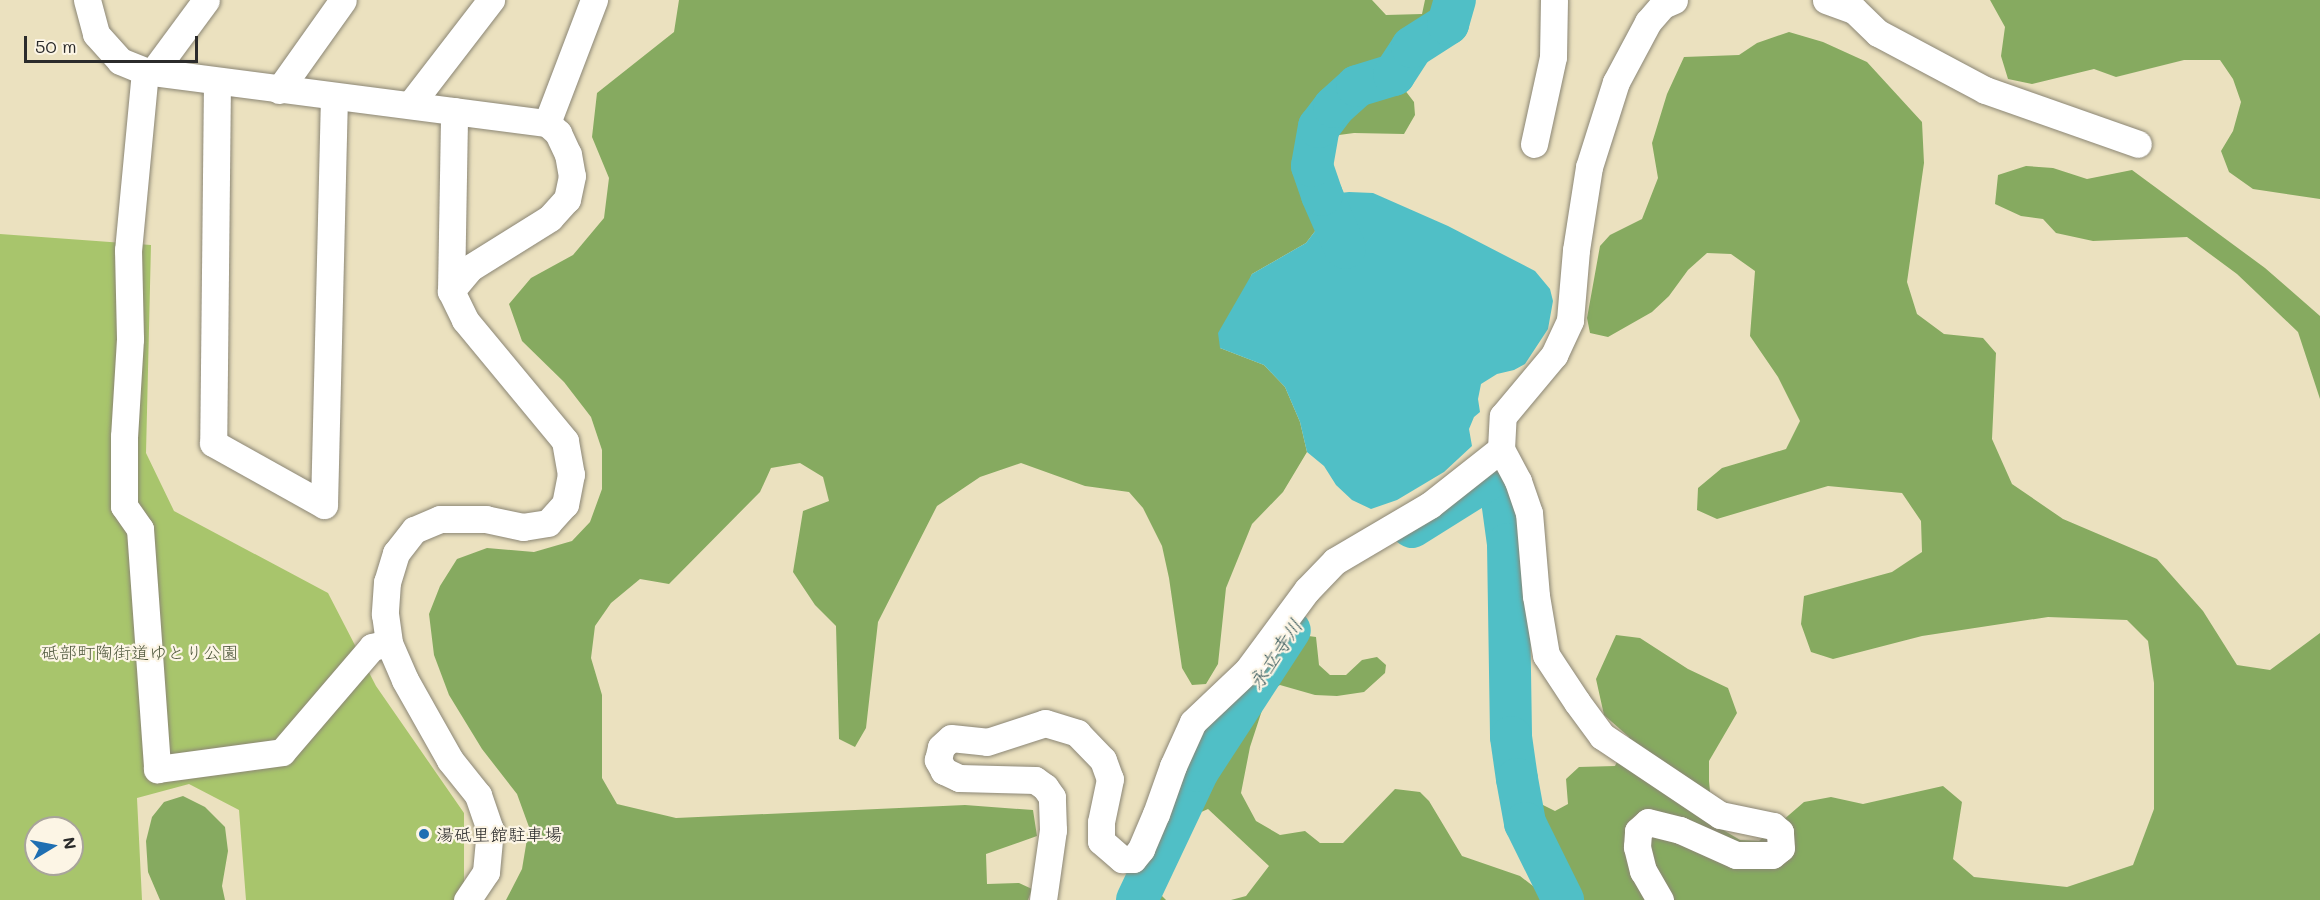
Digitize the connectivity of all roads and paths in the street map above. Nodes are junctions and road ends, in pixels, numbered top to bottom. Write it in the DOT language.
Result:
graph roads {
  1 [pos="87,0"];
  2 [pos="206,0"];
  3 [pos="343,0"];
  4 [pos="491,0"];
  5 [pos="594,0"];
  6 [pos="1554,0"];
  7 [pos="1674,0"];
  8 [pos="1826,0"];
  9 [pos="148,72"];
  10 [pos="217,81"];
  11 [pos="279,90"];
  12 [pos="334,96"];
  13 [pos="410,105"];
  14 [pos="454,111"];
  15 [pos="547,123"];
  16 [pos="1534,144"];
  17 [pos="2138,144"];
  18 [pos="451,291"];
  19 [pos="1502,449"];
  20 [pos="389,643"];
  21 [pos="467,900"];
  22 [pos="1043,900"];
  23 [pos="1660,900"];
  1 -- 9 [label="street"];
  2 -- 9 [label="street"];
  3 -- 11 [label="street"];
  4 -- 13 [label="street"];
  5 -- 15 [label="street"];
  6 -- 16 [label="street"];
  7 -- 19 [label="street"];
  8 -- 17 [label="street"];
  9 -- 10 [label="street"];
  9 -- 20 [label="street"];
  10 -- 11 [label="street"];
  10 -- 12 [label="street"];
  11 -- 12 [label="street"];
  12 -- 13 [label="street"];
  13 -- 14 [label="street"];
  14 -- 15 [label="street"];
  14 -- 18 [label="street"];
  15 -- 18 [label="street"];
  18 -- 20 [label="street"];
  19 -- 22 [label="street"];
  19 -- 23 [label="street"];
  20 -- 21 [label="street"];
}
